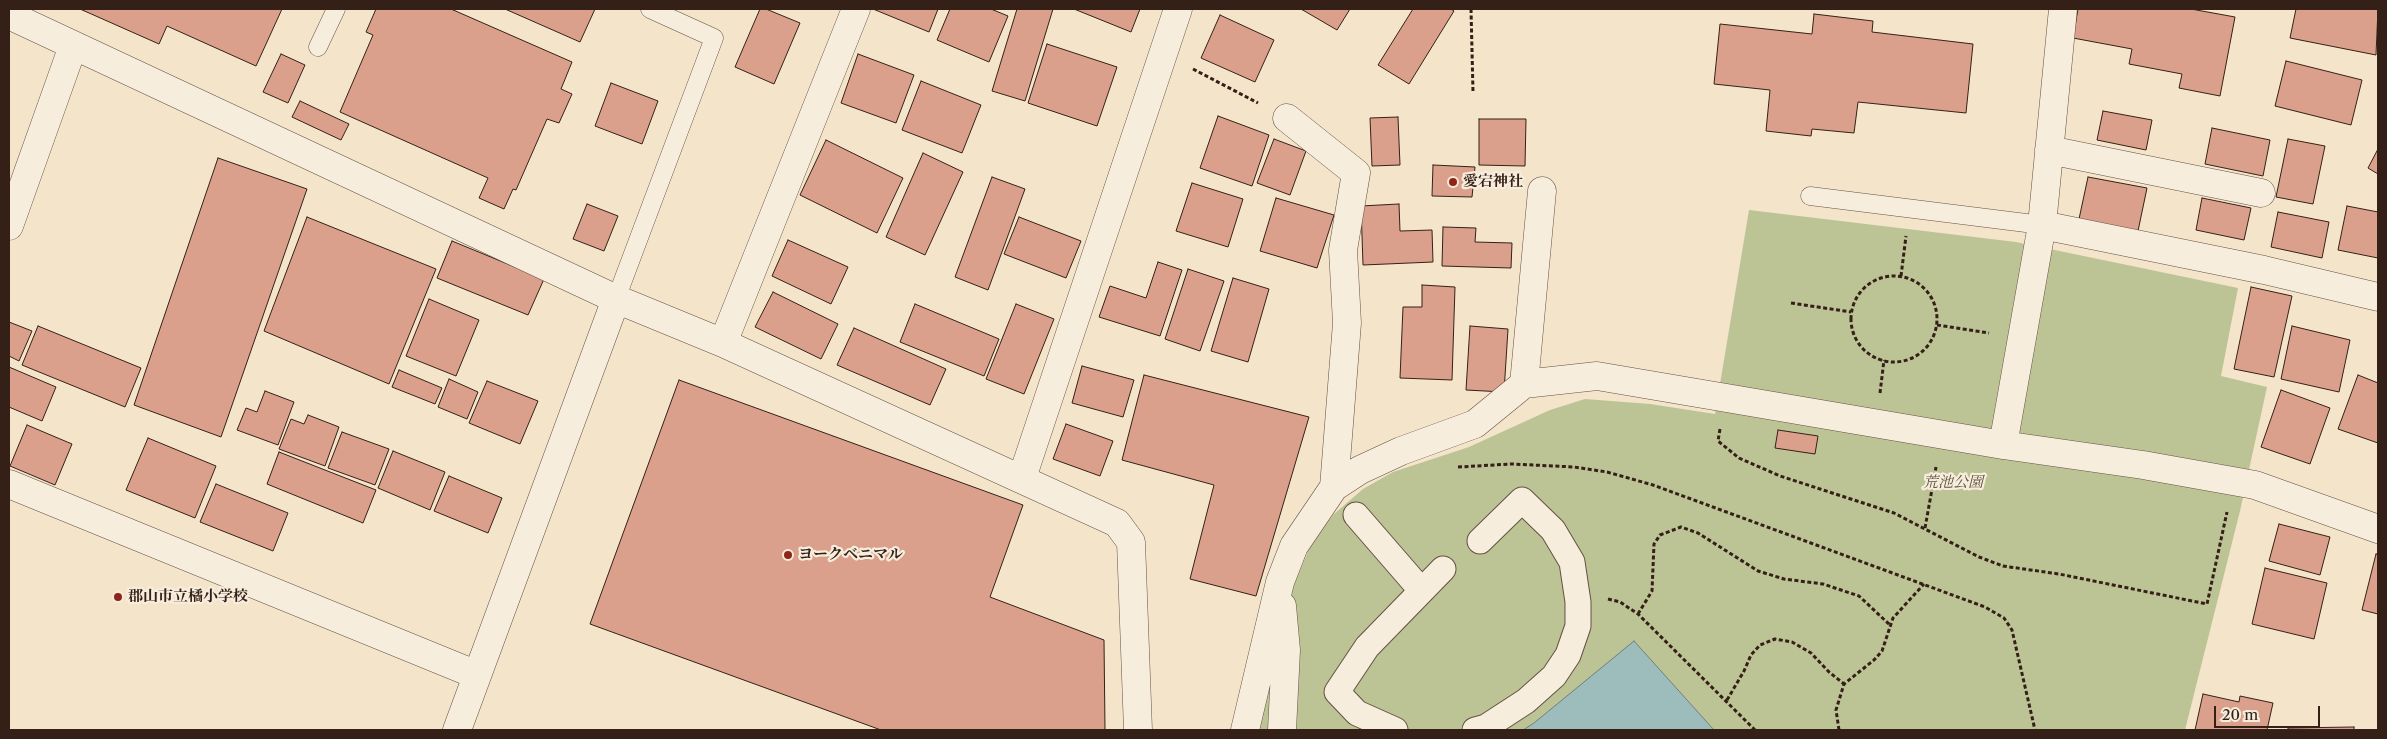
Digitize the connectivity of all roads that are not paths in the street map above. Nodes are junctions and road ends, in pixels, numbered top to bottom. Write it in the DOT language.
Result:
graph roads {
  1 [pos="336,9"];
  2 [pos="650,9"];
  3 [pos="856,9"];
  4 [pos="1178,9"];
  5 [pos="2063,9"];
  6 [pos="9,15"];
  7 [pos="73,46"];
  8 [pos="318,47"];
  9 [pos="1288,118"];
  10 [pos="2049,150"];
  11 [pos="1542,191"];
  12 [pos="2261,193"];
  13 [pos="1810,196"];
  14 [pos="2042,225"];
  15 [pos="9,226"];
  16 [pos="2378,297"];
  17 [pos="616,299"];
  18 [pos="723,343"];
  19 [pos="1524,384"];
  20 [pos="2003,446"];
  21 [pos="1022,478"];
  22 [pos="9,484"];
  23 [pos="1334,487"];
  24 [pos="1356,515"];
  25 [pos="2378,530"];
  26 [pos="1480,541"];
  27 [pos="1444,569"];
  28 [pos="1280,582"];
  29 [pos="1421,590"];
  30 [pos="477,675"];
  31 [pos="457,730"];
  32 [pos="1138,730"];
  33 [pos="1245,730"];
  34 [pos="1282,730"];
  35 [pos="1395,730"];
  36 [pos="1475,730"];
  1 -- 8 [label="lane"];
  2 -- 17 [label="lane"];
  3 -- 18 [label="street"];
  4 -- 21 [label="street"];
  5 -- 10 [label="street"];
  6 -- 7 [label="street"];
  7 -- 15 [label="street"];
  7 -- 17 [label="street"];
  9 -- 23 [label="street"];
  10 -- 12 [label="street"];
  10 -- 14 [label="street"];
  11 -- 19 [label="street"];
  13 -- 14 [label="lane"];
  14 -- 16 [label="street"];
  14 -- 20 [label="street"];
  17 -- 18 [label="street"];
  17 -- 30 [label="street"];
  18 -- 21 [label="street"];
  19 -- 20 [label="street"];
  19 -- 23 [label="street"];
  20 -- 25 [label="street"];
  21 -- 32 [label="street"];
  22 -- 30 [label="street"];
  23 -- 28 [label="street"];
  24 -- 29 [label="street"];
  26 -- 36 [label="street"];
  27 -- 29 [label="street"];
  28 -- 33 [label="street"];
  28 -- 34 [label="street"];
  29 -- 35 [label="street"];
  30 -- 31 [label="street"];
}
